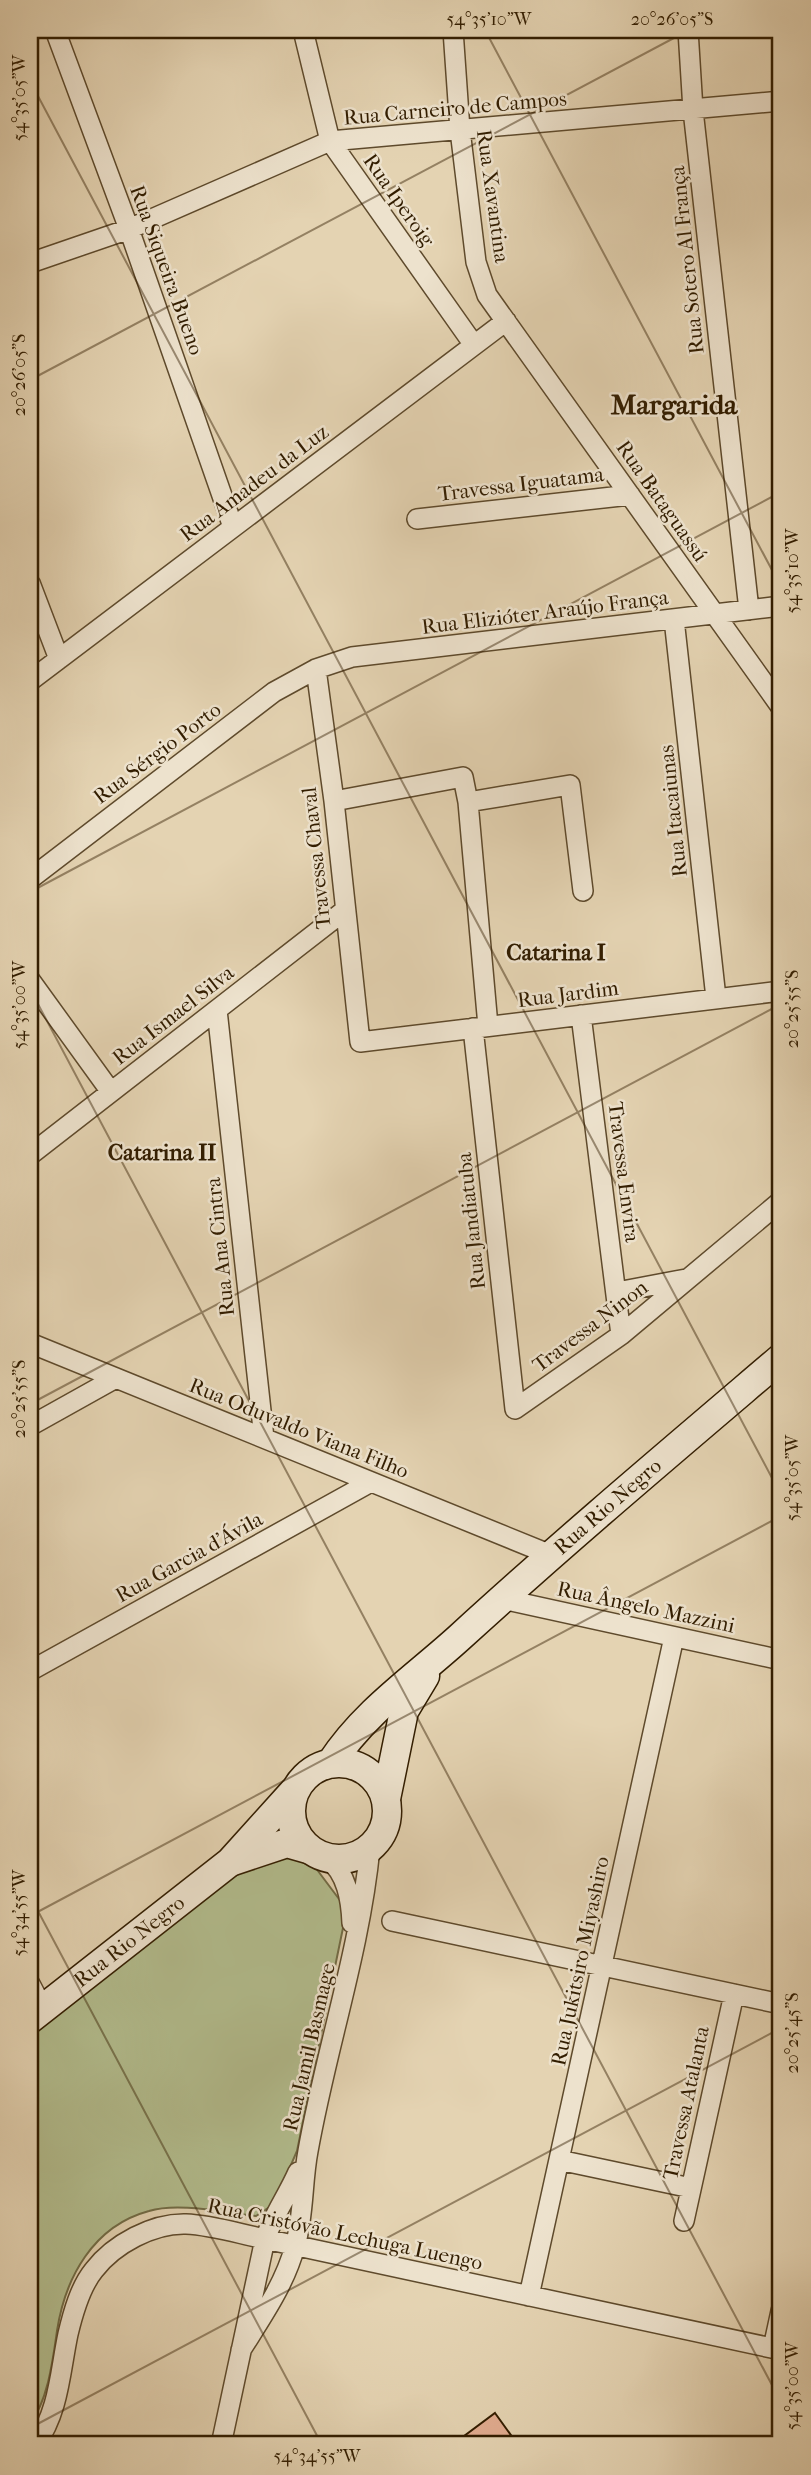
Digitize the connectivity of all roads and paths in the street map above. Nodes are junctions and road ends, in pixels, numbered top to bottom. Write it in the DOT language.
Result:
graph roads {
  1 [pos="55,30"];
  2 [pos="303,30"];
  3 [pos="453,30"];
  4 [pos="688,30"];
  5 [pos="781,101"];
  6 [pos="693,110"];
  7 [pos="460,130"];
  8 [pos="330,141"];
  9 [pos="129,229"];
  10 [pos="30,263"];
  11 [pos="506,320"];
  12 [pos="474,345"];
  13 [pos="630,495"];
  14 [pos="417,519"];
  15 [pos="233,527"];
  16 [pos="30,583"];
  17 [pos="781,606"];
  18 [pos="748,610"];
  19 [pos="715,614"];
  20 [pos="674,619"];
  21 [pos="59,659"];
  22 [pos="316,669"];
  23 [pos="30,681"];
  24 [pos="781,708"];
  25 [pos="334,801"];
  26 [pos="468,803"];
  27 [pos="30,879"];
  28 [pos="583,891"];
  29 [pos="344,911"];
  30 [pos="30,980"];
  31 [pos="781,990"];
  32 [pos="716,998"];
  33 [pos="217,1010"];
  34 [pos="581,1015"];
  35 [pos="481,1027"];
  36 [pos="360,1042"];
  37 [pos="111,1092"];
  38 [pos="30,1155"];
  39 [pos="781,1200"];
  40 [pos="690,1278"];
  41 [pos="617,1292"];
  42 [pos="621,1335"];
  43 [pos="30,1343"];
  44 [pos="781,1358"];
  45 [pos="116,1378"];
  46 [pos="515,1409"];
  47 [pos="30,1426"];
  48 [pos="264,1438"];
  49 [pos="371,1482"];
  50 [pos="551,1555"];
  51 [pos="502,1599"];
  52 [pos="674,1637"];
  53 [pos="435,1659"];
  54 [pos="781,1660"];
  55 [pos="30,1671"];
  56 [pos="331,1763"];
  57 [pos="294,1791"];
  58 [pos="386,1799"];
  59 [pos="370,1848"];
  60 [pos="318,1854"];
  61 [pos="230,1862"];
  62 [pos="392,1921"];
  63 [pos="354,1954"];
  64 [pos="602,1966"];
  65 [pos="734,1994"];
  66 [pos="34,2004"];
  67 [pos="781,2004"];
  68 [pos="308,2151"];
  69 [pos="559,2160"];
  70 [pos="691,2188"];
  71 [pos="684,2221"];
  72 [pos="265,2239"];
  73 [pos="295,2246"];
  74 [pos="530,2295"];
  75 [pos="781,2311"];
  76 [pos="777,2349"];
  77 [pos="242,2350"];
  78 [pos="36,2445"];
  79 [pos="221,2445"];
  1 -- 9 [label="street, Rua Siqueira Bueno"];
  2 -- 8 [label="street, Rua Iperoig"];
  3 -- 7 [label="street, Rua Xavantina"];
  4 -- 6 [label="street, Rua Sotero Al França"];
  5 -- 6 [label="street, Rua Carneiro de Campos"];
  6 -- 7 [label="street, Rua Carneiro de Campos"];
  6 -- 18 [label="street, Rua Sotero Al França"];
  7 -- 8 [label="street, Rua Carneiro de Campos"];
  7 -- 11 [label="street, Rua Xavantina"];
  8 -- 9 [label="street, Rua Carneiro de Campos"];
  8 -- 12 [label="street, Rua Iperoig"];
  9 -- 10 [label="street, Rua Carneiro de Campos"];
  9 -- 15 [label="street, Rua Siqueira Bueno"];
  11 -- 12 [label="street, Rua Amadeu da Luz"];
  11 -- 13 [label="street, Rua Bataguassú"];
  12 -- 15 [label="street, Rua Amadeu da Luz"];
  13 -- 14 [label="street, Travessa Iguatama"];
  13 -- 19 [label="street, Rua Bataguassú"];
  15 -- 21 [label="street, Rua Amadeu da Luz"];
  16 -- 21 [label="street"];
  17 -- 18 [label="street, Rua Elizióter Araújo França"];
  18 -- 19 [label="street, Rua Elizióter Araújo França"];
  19 -- 20 [label="street, Rua Elizióter Araújo França"];
  19 -- 24 [label="street, Rua Bataguassú"];
  20 -- 22 [label="street, Rua Elizióter Araújo França"];
  20 -- 32 [label="street, Rua Itacaiunas"];
  21 -- 23 [label="street, Rua Amadeu da Luz"];
  22 -- 25 [label="street, Travessa Chaval"];
  22 -- 27 [label="street, Rua Sérgio Porto"];
  25 -- 26 [label="street, Rua Jandiatuba"];
  25 -- 29 [label="street, Travessa Chaval"];
  26 -- 28 [label="street"];
  26 -- 35 [label="street, Rua Jandiatuba"];
  29 -- 33 [label="street, Rua Ismael Silva"];
  29 -- 36 [label="street, Travessa Chaval"];
  30 -- 37 [label="street"];
  31 -- 32 [label="street, Rua Jardim"];
  32 -- 34 [label="street, Rua Jardim"];
  33 -- 37 [label="street, Rua Ismael Silva"];
  33 -- 48 [label="street, Rua Ana Cintra"];
  34 -- 35 [label="street, Rua Jardim"];
  34 -- 41 [label="street, Travessa Envira"];
  35 -- 36 [label="street, Rua Jardim"];
  35 -- 46 [label="street, Rua Jandiatuba"];
  37 -- 38 [label="street, Rua Ismael Silva"];
  39 -- 40 [label="street, Travessa Ninon"];
  40 -- 41 [label="street, Travessa Ninon"];
  40 -- 42 [label="street, Travessa Ninon"];
  41 -- 42 [label="street, Travessa Envira"];
  42 -- 46 [label="street, Travessa Ninon"];
  43 -- 45 [label="street, Rua Oduvaldo Viana Filho"];
  44 -- 50 [label="main road, Rua Rio Negro"];
  45 -- 47 [label="street"];
  45 -- 48 [label="street, Rua Oduvaldo Viana Filho"];
  48 -- 49 [label="street, Rua Oduvaldo Viana Filho"];
  49 -- 50 [label="street, Rua Oduvaldo Viana Filho"];
  49 -- 55 [label="street, Rua Garcia d'Ávila"];
  50 -- 51 [label="main road, Rua Rio Negro"];
  51 -- 52 [label="street, Rua Ângelo Mazzini"];
  51 -- 53 [label="main road, Rua Rio Negro"];
  52 -- 54 [label="street, Rua Ângelo Mazzini"];
  52 -- 64 [label="street, Rua Jukitsiro Miyashiro"];
  53 -- 56 [label="main road, Rua Rio Negro"];
  53 -- 58 [label="main road, Rua Rio Negro"];
  56 -- 57 [label="main road"];
  56 -- 58 [label="main road"];
  57 -- 60 [label="main road"];
  57 -- 61 [label="main road, Rua Rio Negro"];
  58 -- 59 [label="main road"];
  59 -- 60 [label="main road"];
  59 -- 63 [label="street, Rua Jamil Basmage"];
  60 -- 61 [label="main road, Rua Rio Negro"];
  60 -- 63 [label="street, Rua Jamil Basmage"];
  61 -- 66 [label="main road, Rua Rio Negro"];
  62 -- 64 [label="street"];
  63 -- 68 [label="street, Rua Jamil Basmage"];
  64 -- 65 [label="street"];
  64 -- 69 [label="street, Rua Jukitsiro Miyashiro"];
  65 -- 67 [label="street"];
  65 -- 70 [label="street, Travessa Atalanta"];
  68 -- 72 [label="street, Rua Jamil Basmage"];
  68 -- 73 [label="street, Rua Jamil Basmage"];
  69 -- 70 [label="street"];
  69 -- 74 [label="street, Rua Jukitsiro Miyashiro"];
  70 -- 71 [label="street, Travessa Atalanta"];
  72 -- 73 [label="street, Rua Cristóvão Lechuga Luengo"];
  72 -- 77 [label="street, Rua Jamil Basmage"];
  72 -- 78 [label="street, Rua Cristóvão Lechuga Luengo"];
  73 -- 74 [label="street, Rua Cristóvão Lechuga Luengo"];
  73 -- 77 [label="street, Rua Jamil Basmage"];
  74 -- 76 [label="street, Rua Cristóvão Lechuga Luengo"];
  75 -- 76 [label="street"];
  77 -- 79 [label="street, Rua Jamil Basmage"];
}
